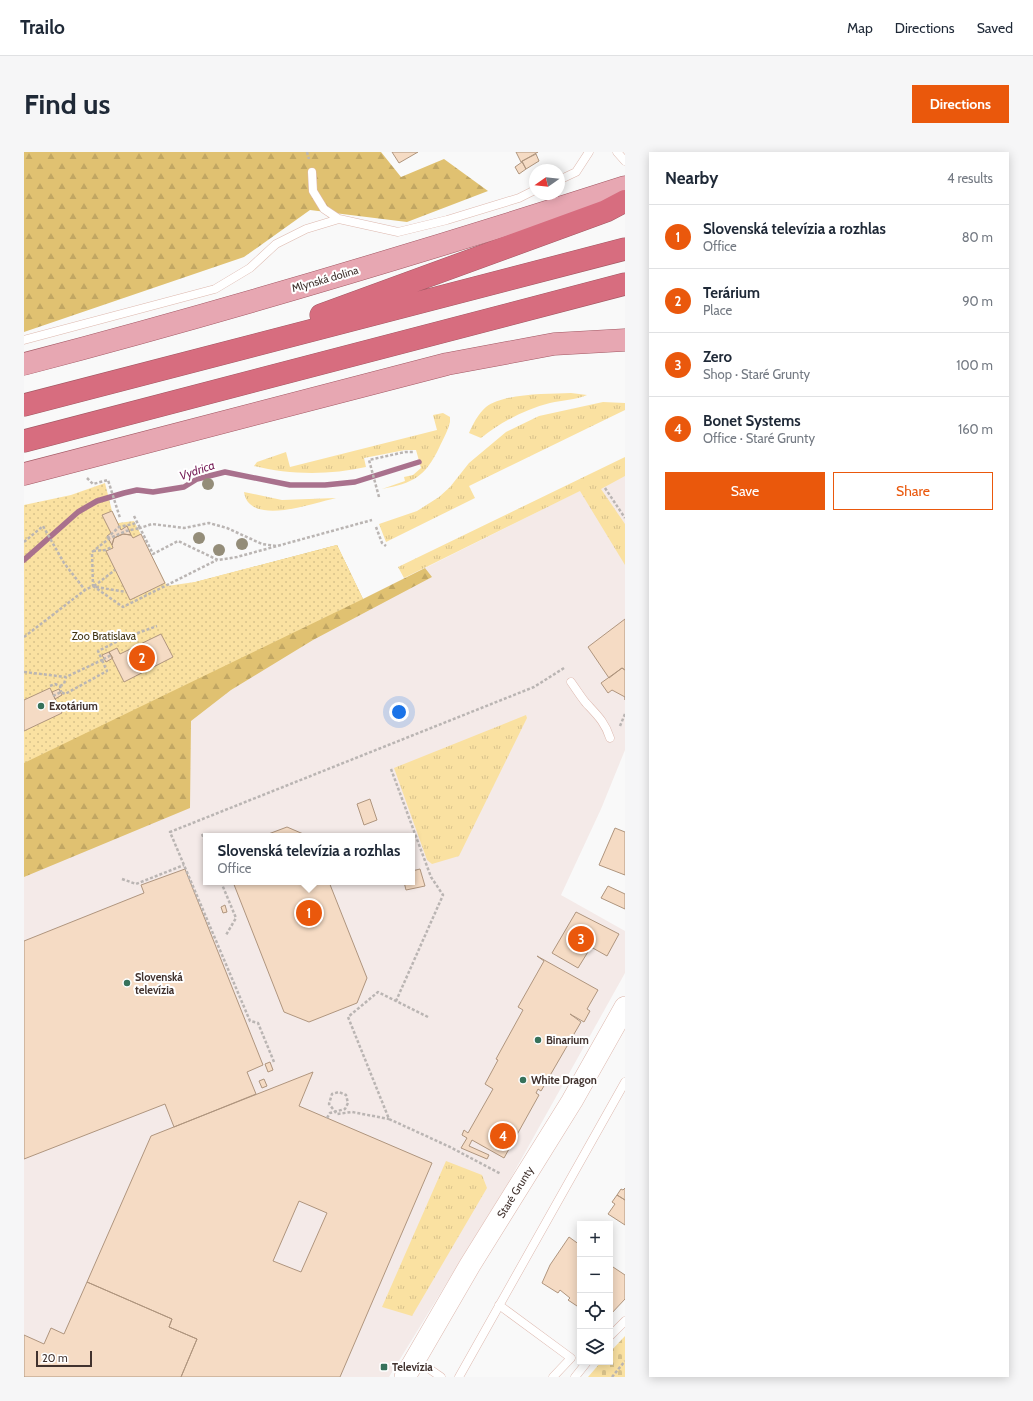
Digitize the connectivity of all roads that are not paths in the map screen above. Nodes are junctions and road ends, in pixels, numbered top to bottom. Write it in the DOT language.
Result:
graph roads {
  1 [pos="589,152"];
  2 [pos="617,152"];
  3 [pos="625,161"];
  4 [pos="312,172"];
  5 [pos="565,177"];
  6 [pos="625,187"];
  7 [pos="529,193"];
  8 [pos="625,201"];
  9 [pos="339,218"];
  10 [pos="625,249"];
  11 [pos="625,284"];
  12 [pos="24,340"];
  13 [pos="625,340"];
  14 [pos="188,363"];
  15 [pos="24,364"];
  16 [pos="24,405"];
  17 [pos="24,441"];
  18 [pos="24,474"];
  19 [pos="571,682"];
  20 [pos="610,738"];
  21 [pos="625,1006"];
  22 [pos="625,1082"];
  23 [pos="499,1305"];
  24 [pos="625,1321"];
  25 [pos="613,1333"];
  26 [pos="414,1358"];
  27 [pos="585,1365"];
  28 [pos="405,1377"];
  29 [pos="441,1377"];
  30 [pos="458,1377"];
  31 [pos="554,1377"];
  32 [pos="575,1377"];
  1 -- 5 [label="lane"];
  2 -- 3 [label="lane"];
  4 -- 9 [label="lane"];
  6 -- 15 [label="main road, Mlynská dolina"];
  7 -- 9 [label="lane"];
  8 -- 14 [label="highway"];
  9 -- 12 [label="lane"];
  10 -- 14 [label="highway"];
  11 -- 17 [label="highway"];
  13 -- 18 [label="main road"];
  14 -- 16 [label="highway"];
  19 -- 20 [label="lane"];
  21 -- 26 [label="street, Staré Grunty"];
  22 -- 23 [label="lane"];
  23 -- 30 [label="lane"];
  23 -- 31 [label="lane"];
  24 -- 25 [label="lane"];
  26 -- 28 [label="street, Staré Grunty"];
  26 -- 29 [label="lane"];
  27 -- 32 [label="lane"];
}
